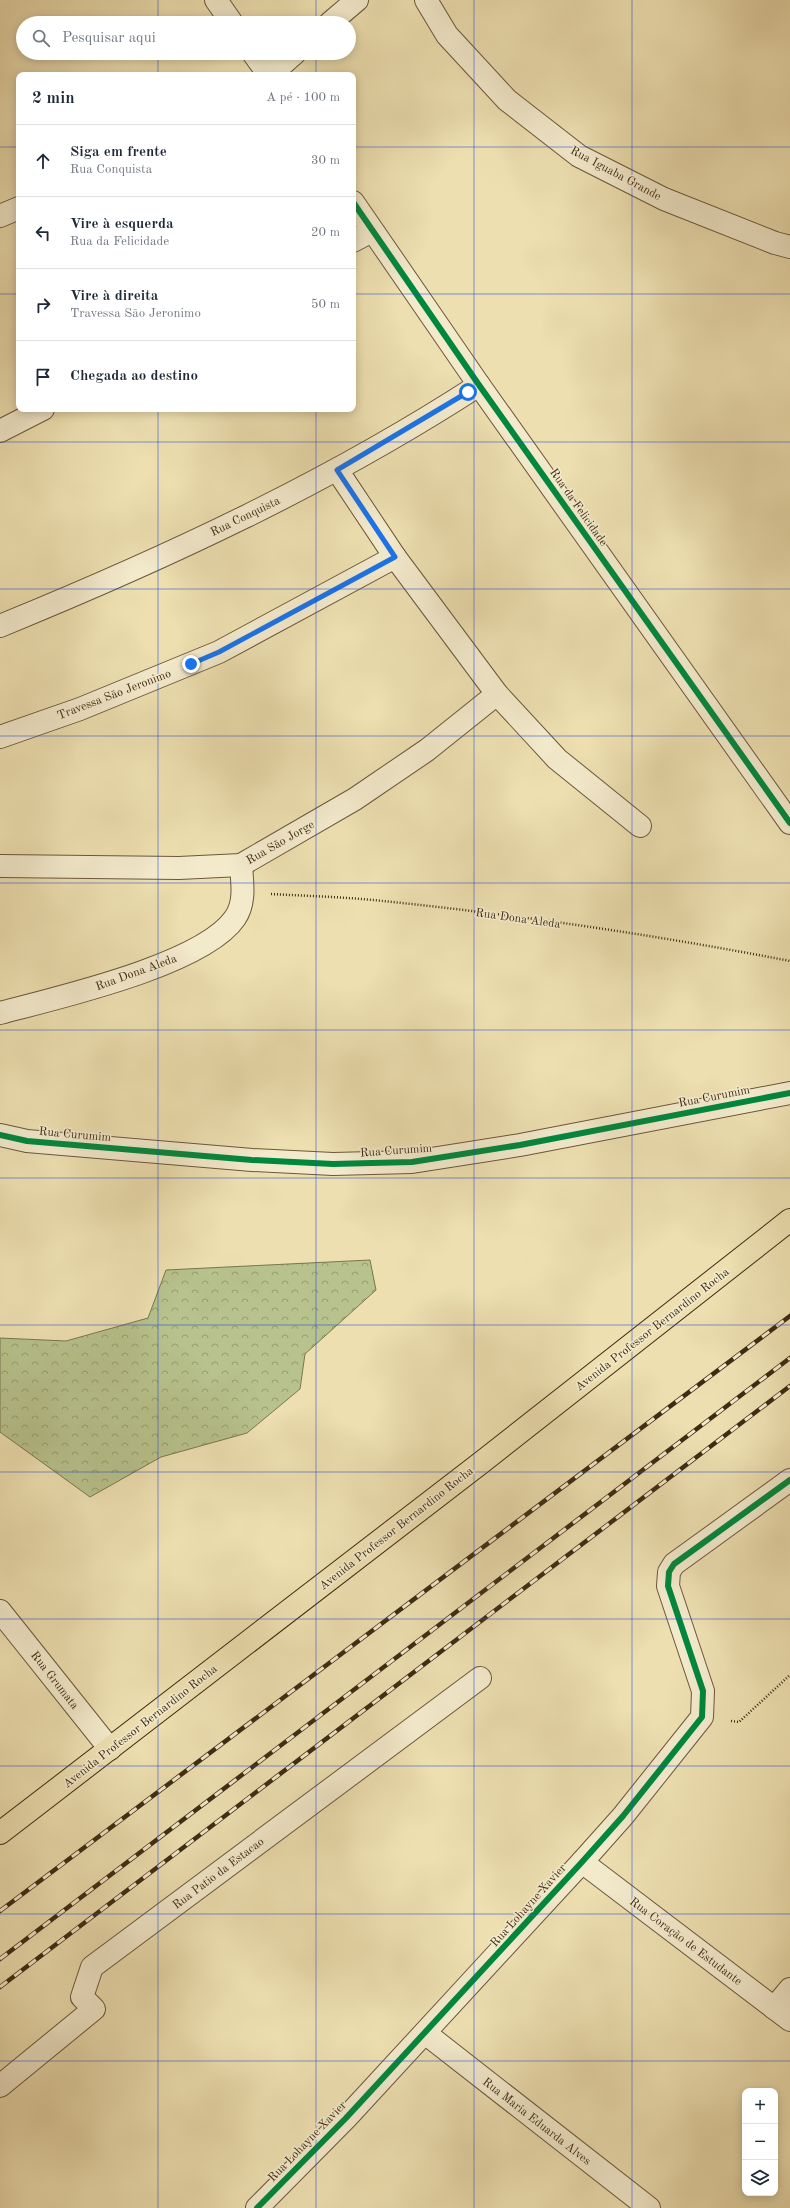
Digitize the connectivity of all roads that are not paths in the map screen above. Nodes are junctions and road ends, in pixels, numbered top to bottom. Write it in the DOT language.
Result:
graph roads {
  1 [pos="216,0"];
  2 [pos="357,0"];
  3 [pos="426,0"];
  4 [pos="227,16"];
  5 [pos="338,16"];
  6 [pos="258,60"];
  7 [pos="287,60"];
  8 [pos="267,72"];
  9 [pos="273,72"];
  10 [pos="356,207"];
  11 [pos="16,209"];
  12 [pos="0,216"];
  13 [pos="372,231"];
  14 [pos="356,239"];
  15 [pos="790,246"];
  16 [pos="479,385"];
  17 [pos="37,412"];
  18 [pos="0,431"];
  19 [pos="337,470"];
  20 [pos="395,557"];
  21 [pos="0,626"];
  22 [pos="497,694"];
  23 [pos="0,737"];
  24 [pos="790,823"];
  25 [pos="640,826"];
  26 [pos="240,865"];
  27 [pos="0,866"];
  28 [pos="0,1013"];
  29 [pos="790,1093"];
  30 [pos="0,1135"];
  31 [pos="790,1220"];
  32 [pos="790,1480"];
  33 [pos="0,1610"];
  34 [pos="480,1678"];
  35 [pos="110,1749"];
  36 [pos="0,1833"];
  37 [pos="582,1862"];
  38 [pos="790,1989"];
  39 [pos="782,2014"];
  40 [pos="425,2033"];
  41 [pos="0,2086"];
  42 [pos="257,2208"];
  43 [pos="649,2208"];
  1 -- 4 [label="street"];
  2 -- 5 [label="street"];
  3 -- 15 [label="street, Rua Iguaba Grande"];
  6 -- 8 [label="street"];
  7 -- 9 [label="street"];
  10 -- 13 [label="street, Rua da Felicidade"];
  11 -- 12 [label="street"];
  13 -- 14 [label="street"];
  13 -- 16 [label="street, Rua da Felicidade"];
  16 -- 19 [label="street, Rua Conquista"];
  16 -- 24 [label="street, Rua da Felicidade"];
  17 -- 18 [label="street"];
  19 -- 20 [label="street"];
  19 -- 21 [label="street, Rua Conquista"];
  20 -- 22 [label="street"];
  20 -- 23 [label="street, Travessa Sāo Jeronimo"];
  22 -- 25 [label="street"];
  22 -- 26 [label="street, Rua São Jorge"];
  26 -- 27 [label="street, Rua São Jorge"];
  26 -- 28 [label="street, Rua Dona Aleda"];
  29 -- 30 [label="street, Rua Curumim"];
  31 -- 35 [label="main road, Avenida Professor Bernardino Rocha"];
  32 -- 37 [label="street, Rua Lohayne Xavier"];
  33 -- 35 [label="street, Rua Grumata"];
  34 -- 41 [label="street, Rua Patio da Estacao"];
  35 -- 36 [label="main road, Avenida Professor Bernardino Rocha"];
  37 -- 39 [label="street, Rua Coração de Estudante"];
  37 -- 40 [label="street, Rua Lohayne Xavier"];
  38 -- 39 [label="street"];
  40 -- 42 [label="street, Rua Lohayne Xavier"];
  40 -- 43 [label="street, Rua Maria Eduarda Alves"];
}
